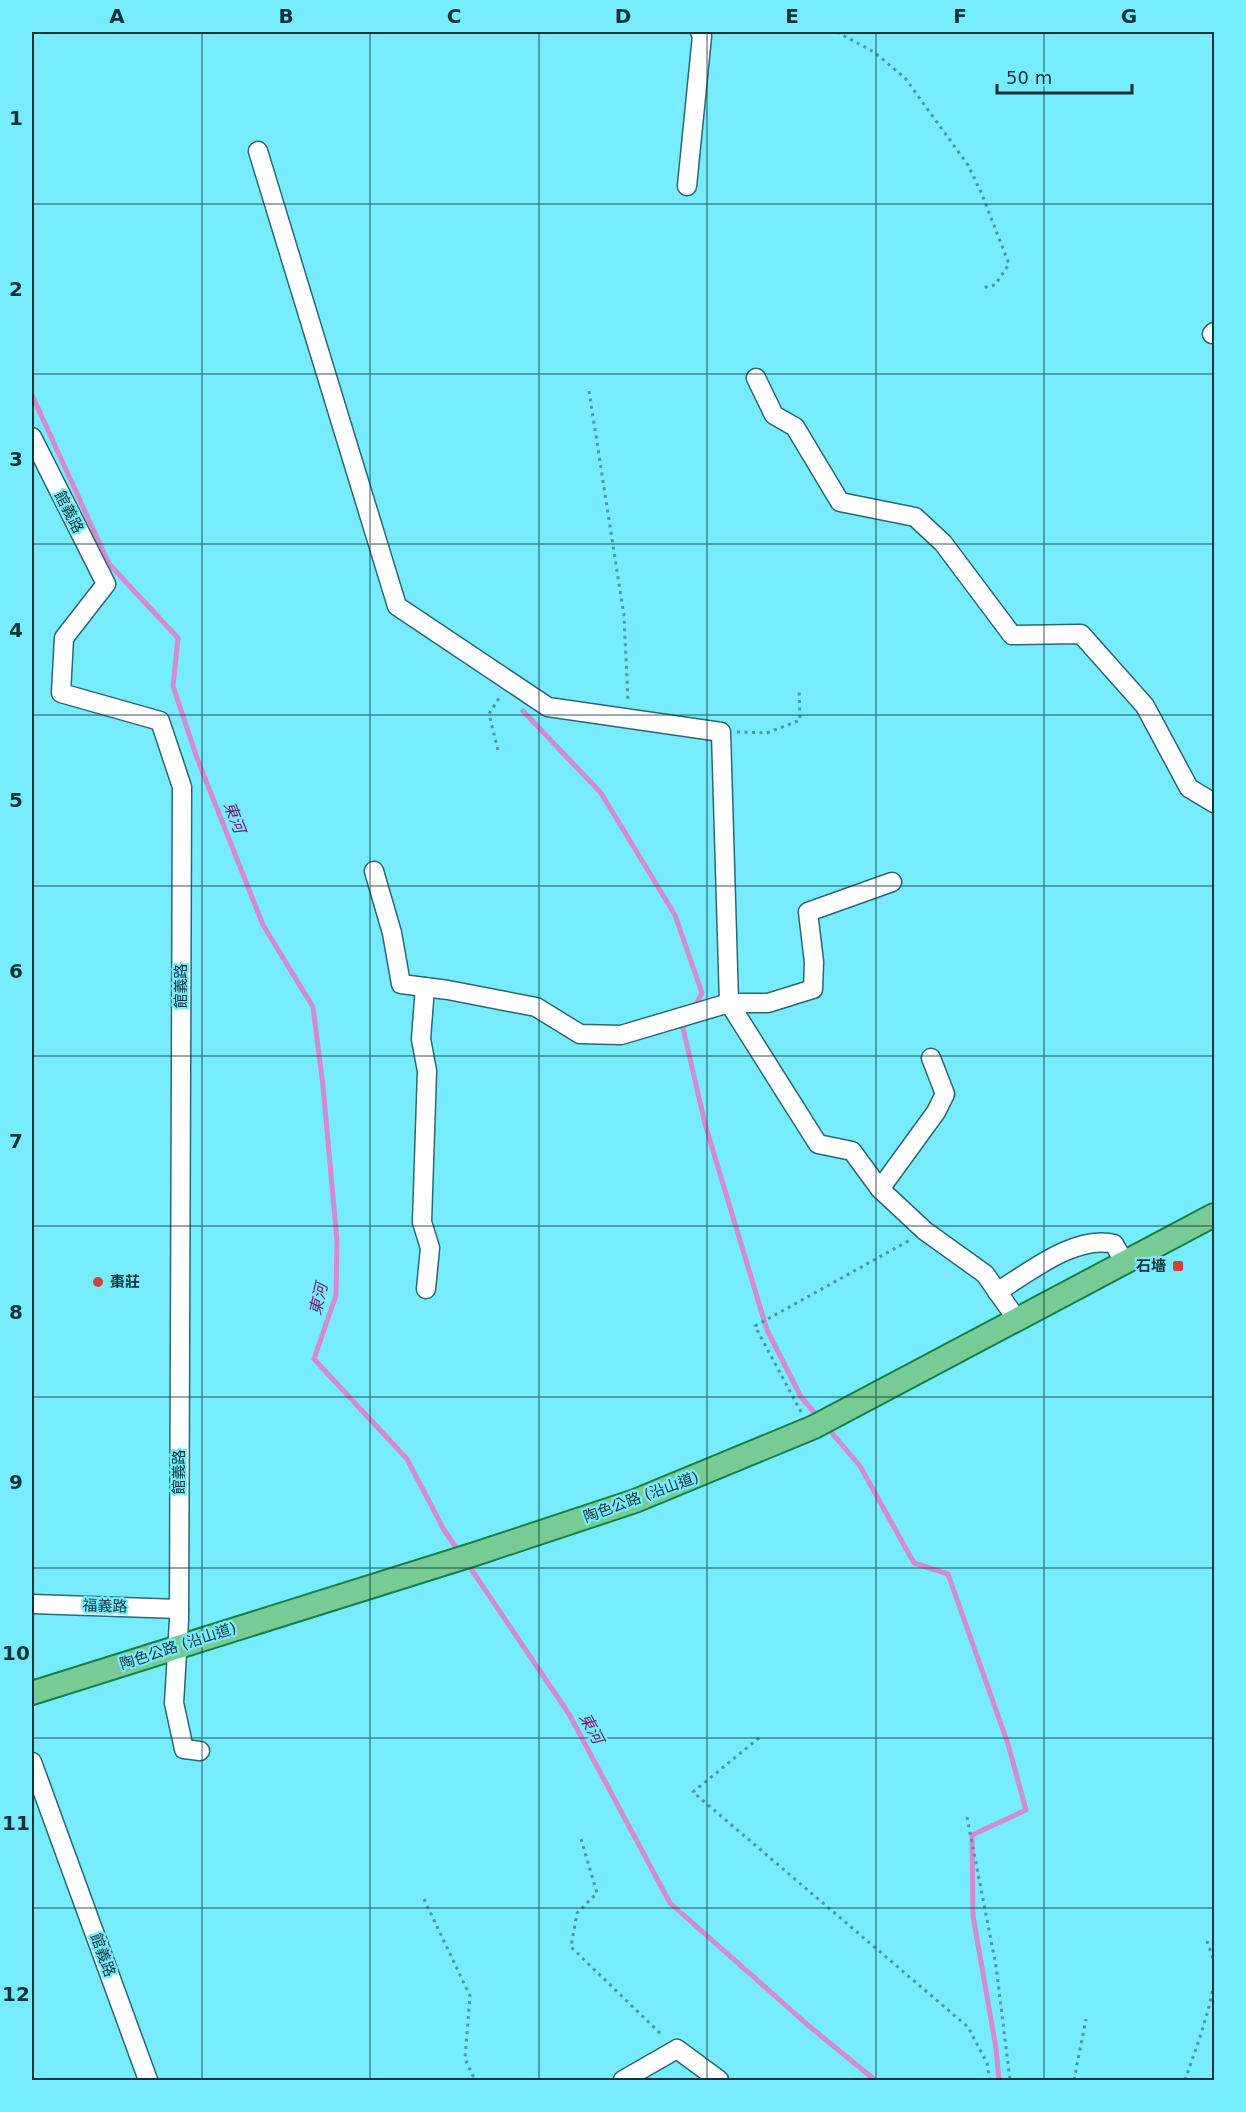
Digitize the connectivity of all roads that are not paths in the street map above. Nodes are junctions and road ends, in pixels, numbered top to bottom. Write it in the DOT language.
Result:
graph roads {
  1 [pos="700,32"];
  2 [pos="258,151"];
  3 [pos="687,186"];
  4 [pos="756,378"];
  5 [pos="32,437"];
  6 [pos="1215,803"];
  7 [pos="374,871"];
  8 [pos="892,882"];
  9 [pos="425,987"];
  10 [pos="729,1003"];
  11 [pos="931,1058"];
  12 [pos="880,1189"];
  13 [pos="1213,1218"];
  14 [pos="1125,1263"];
  15 [pos="426,1289"];
  16 [pos="998,1292"];
  17 [pos="1018,1321"];
  18 [pos="32,1604"];
  19 [pos="179,1609"];
  20 [pos="178,1646"];
  21 [pos="32,1694"];
  22 [pos="200,1751"];
  23 [pos="32,1762"];
  24 [pos="148,2080"];
  25 [pos="623,2080"];
  26 [pos="720,2080"];
  1 -- 3 [label="street"];
  2 -- 10 [label="street"];
  4 -- 6 [label="street"];
  5 -- 19 [label="street, 館義路"];
  7 -- 9 [label="street"];
  8 -- 10 [label="street"];
  9 -- 10 [label="street"];
  9 -- 15 [label="street"];
  10 -- 12 [label="street"];
  11 -- 12 [label="street"];
  12 -- 16 [label="street"];
  13 -- 14 [label="main road, 陶色公路 (沿山道)"];
  14 -- 16 [label="street"];
  14 -- 17 [label="main road, 陶色公路 (沿山道)"];
  16 -- 17 [label="street"];
  17 -- 20 [label="main road, 陶色公路 (沿山道)"];
  18 -- 19 [label="street, 福義路"];
  19 -- 20 [label="street, 館義路"];
  20 -- 21 [label="main road, 陶色公路 (沿山道)"];
  20 -- 22 [label="street, 館義路"];
  23 -- 24 [label="street, 館義路"];
  25 -- 26 [label="street"];
}
